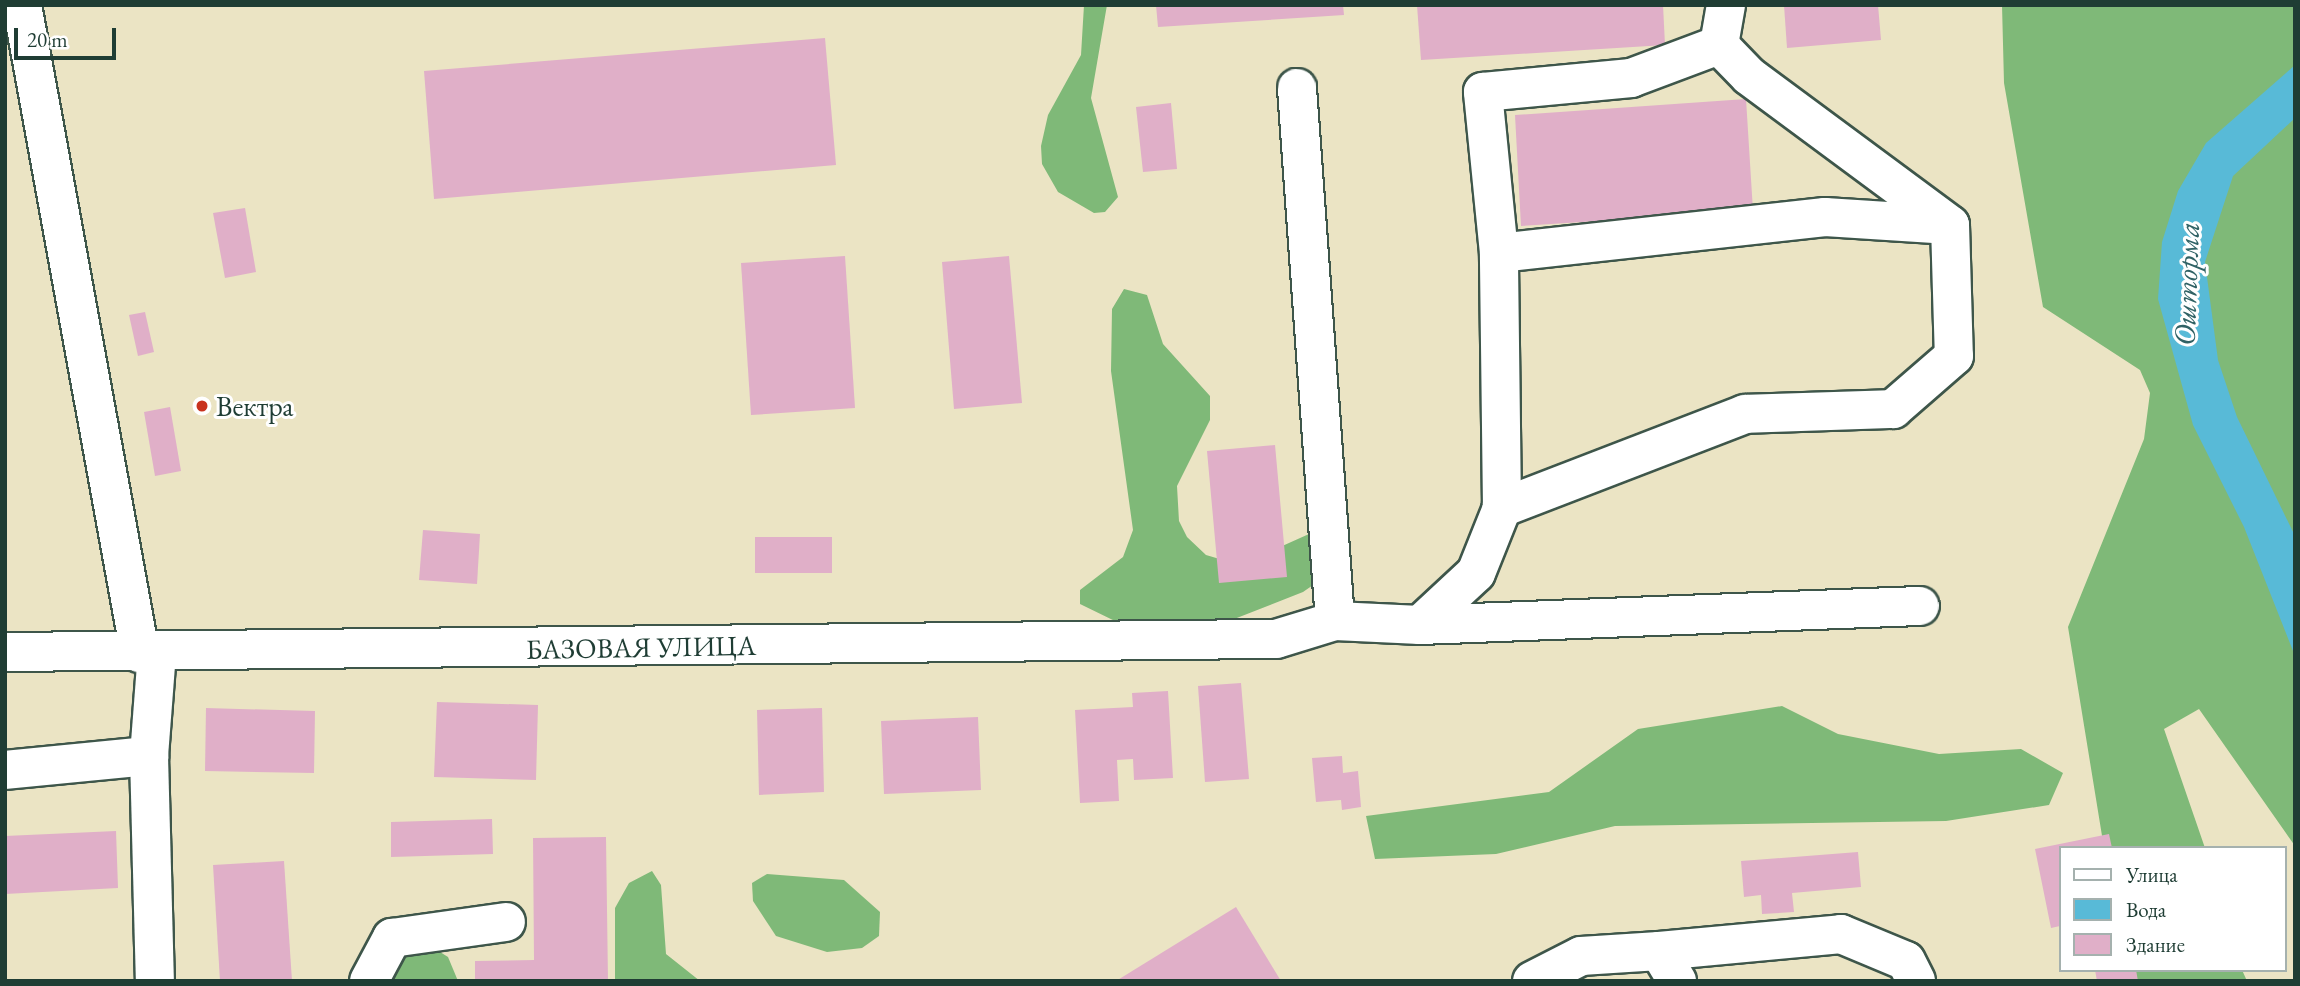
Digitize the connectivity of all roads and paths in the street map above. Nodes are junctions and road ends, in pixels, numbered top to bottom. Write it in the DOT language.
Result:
graph roads {
  1 [pos="22,5"];
  2 [pos="1726,5"];
  3 [pos="1719,45"];
  4 [pos="1297,88"];
  5 [pos="1950,225"];
  6 [pos="1499,253"];
  7 [pos="1502,508"];
  8 [pos="1920,606"];
  9 [pos="1335,621"];
  10 [pos="1420,625"];
  11 [pos="5,652"];
  12 [pos="148,653"];
  13 [pos="149,756"];
  14 [pos="5,770"];
  15 [pos="506,922"];
  16 [pos="1668,966"];
  17 [pos="1541,979"];
  18 [pos="155,981"];
  19 [pos="369,981"];
  20 [pos="1916,981"];
  1 -- 12 [label="street"];
  2 -- 3 [label="street"];
  3 -- 5 [label="street"];
  3 -- 6 [label="street"];
  4 -- 9 [label="street"];
  5 -- 6 [label="street"];
  5 -- 7 [label="street"];
  6 -- 7 [label="street"];
  7 -- 10 [label="street"];
  8 -- 10 [label="street, БАЗОВАЯ УЛИЦА"];
  9 -- 10 [label="street, БАЗОВАЯ УЛИЦА"];
  9 -- 12 [label="street, БАЗОВАЯ УЛИЦА"];
  11 -- 12 [label="street, БАЗОВАЯ УЛИЦА"];
  12 -- 13 [label="street"];
  13 -- 14 [label="street"];
  13 -- 18 [label="street"];
  15 -- 19 [label="street"];
  16 -- 17 [label="street"];
  16 -- 20 [label="street"];
}
